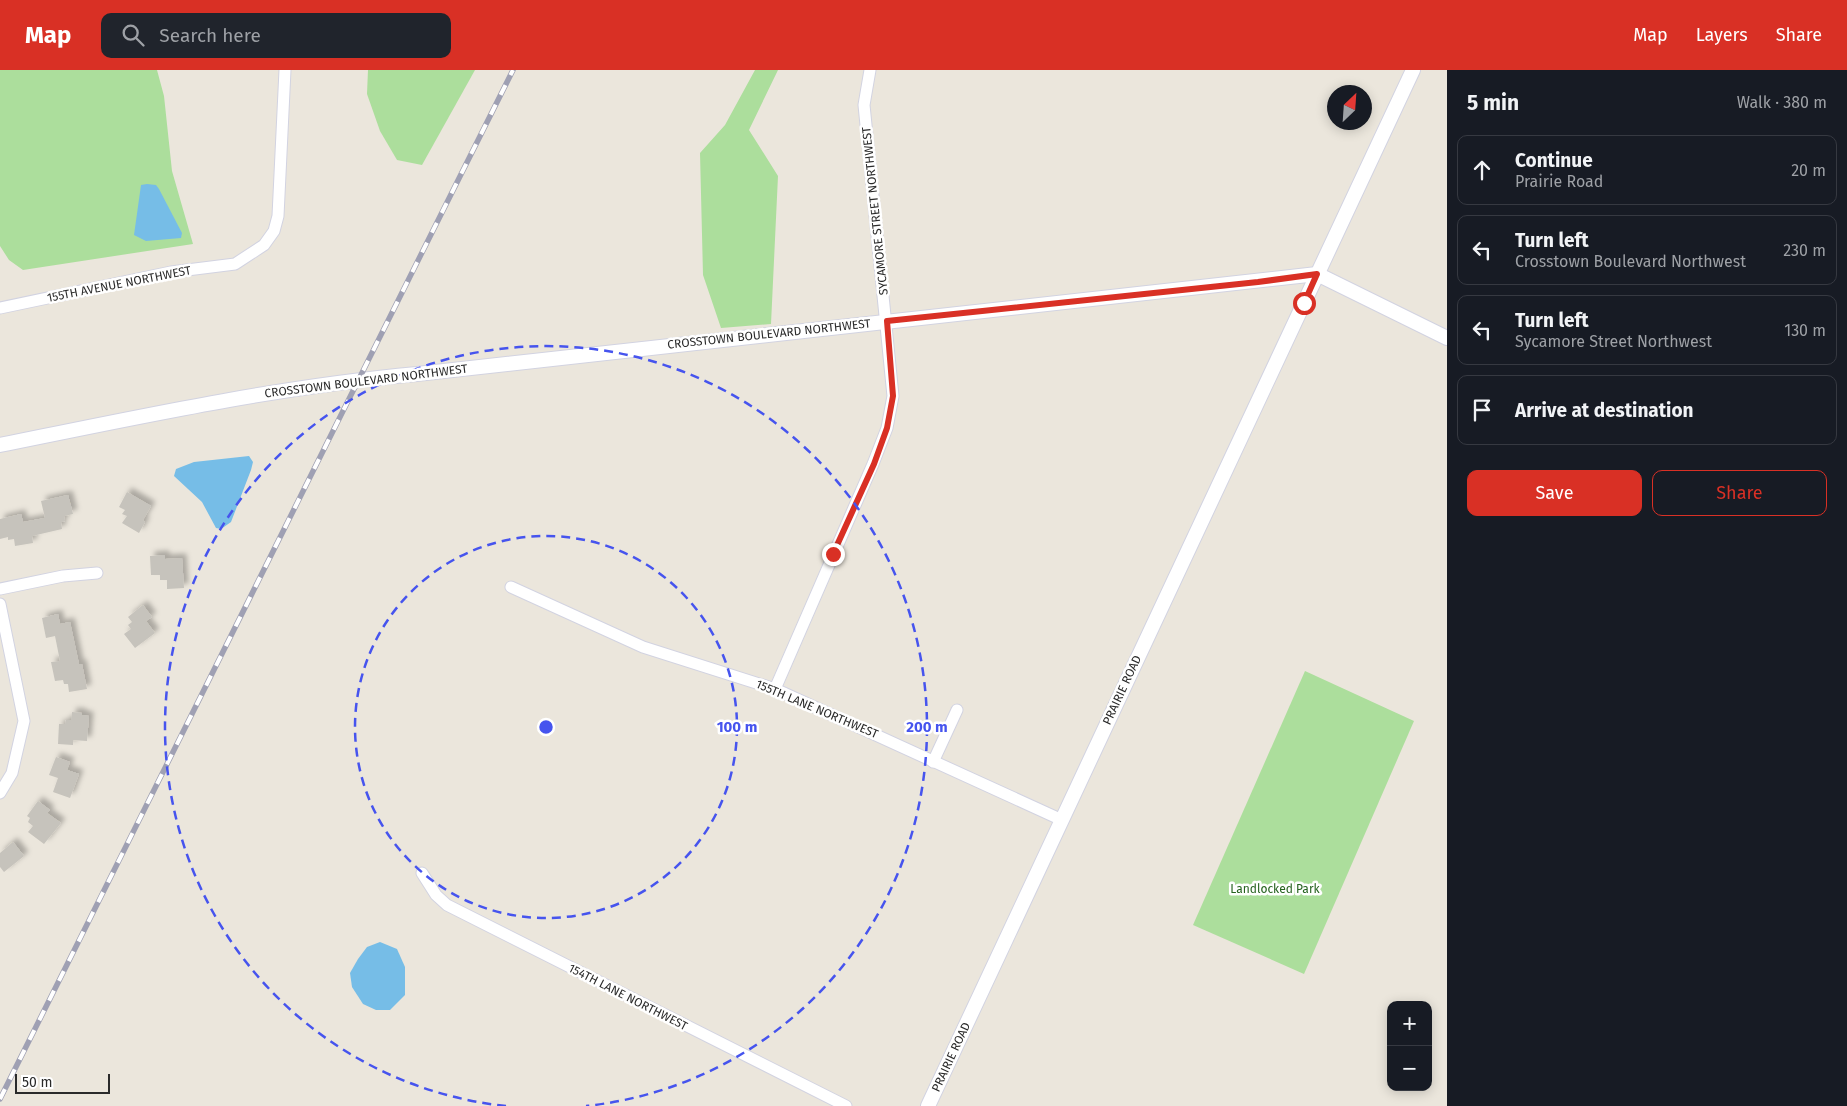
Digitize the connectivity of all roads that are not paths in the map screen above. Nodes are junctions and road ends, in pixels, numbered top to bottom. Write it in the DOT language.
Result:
graph roads {
  1 [pos="285,70"];
  2 [pos="870,70"];
  3 [pos="1413,70"];
  4 [pos="1317,274"];
  5 [pos="0,308"];
  6 [pos="887,321"];
  7 [pos="1447,338"];
  8 [pos="0,445"];
  9 [pos="97,573"];
  10 [pos="511,588"];
  11 [pos="0,589"];
  12 [pos="0,604"];
  13 [pos="775,688"];
  14 [pos="957,710"];
  15 [pos="933,762"];
  16 [pos="0,793"];
  17 [pos="1062,820"];
  18 [pos="422,872"];
  19 [pos="846,1106"];
  20 [pos="928,1106"];
  1 -- 5 [label="street, 155TH AVENUE NORTHWEST"];
  2 -- 6 [label="street, SYCAMORE STREET NORTHWEST"];
  3 -- 4 [label="street"];
  4 -- 6 [label="street, CROSSTOWN BOULEVARD NORTHWEST"];
  4 -- 7 [label="street"];
  4 -- 17 [label="street, PRAIRIE ROAD"];
  6 -- 8 [label="street, CROSSTOWN BOULEVARD NORTHWEST"];
  6 -- 13 [label="street, SYCAMORE STREET NORTHWEST"];
  9 -- 11 [label="street"];
  10 -- 13 [label="street, 155TH LANE NORTHWEST"];
  12 -- 16 [label="street"];
  13 -- 15 [label="street, 155TH LANE NORTHWEST"];
  14 -- 15 [label="street"];
  15 -- 17 [label="street, 155TH LANE NORTHWEST"];
  17 -- 20 [label="street, PRAIRIE ROAD"];
  18 -- 19 [label="street, 154TH LANE NORTHWEST"];
}
